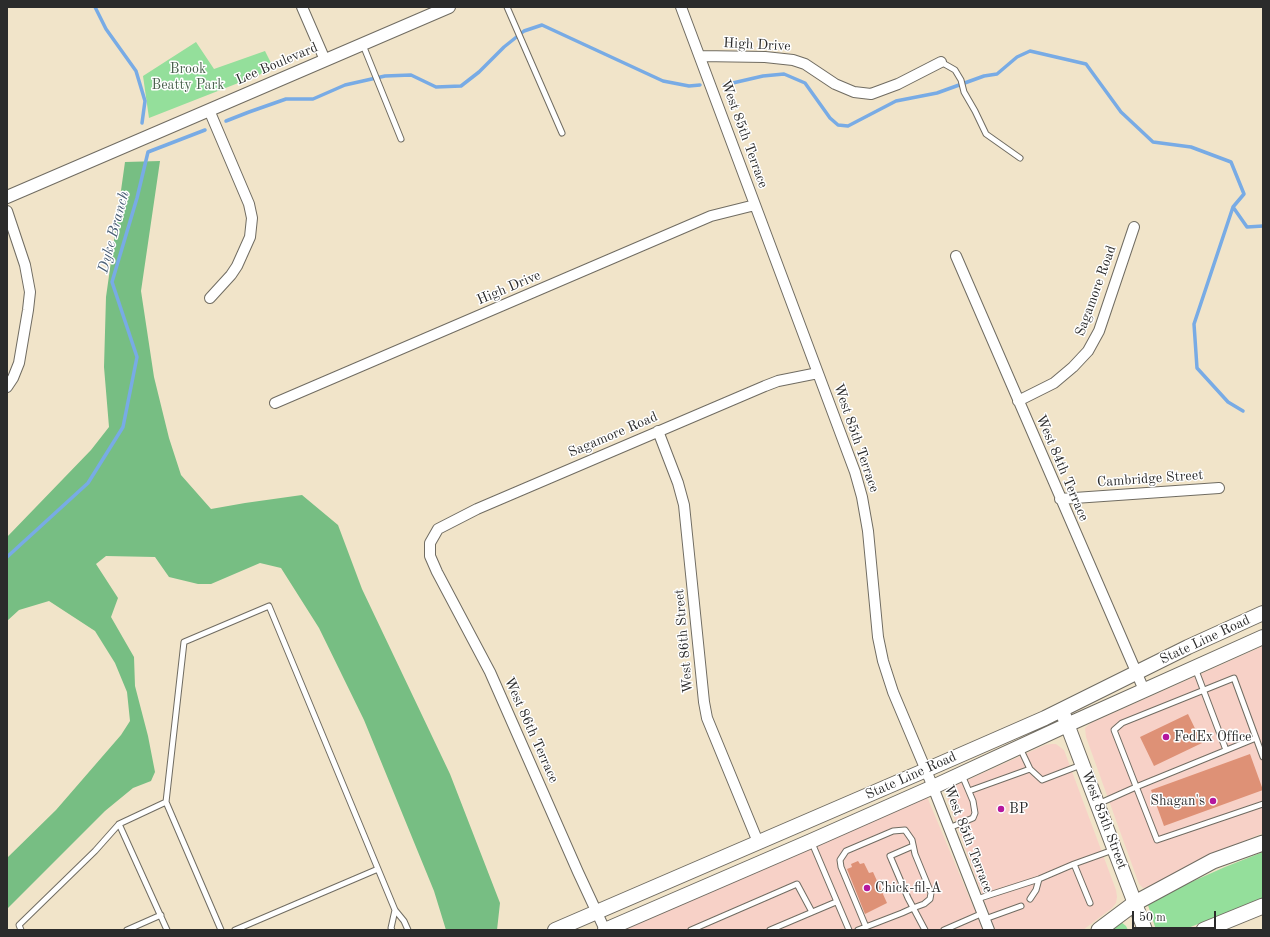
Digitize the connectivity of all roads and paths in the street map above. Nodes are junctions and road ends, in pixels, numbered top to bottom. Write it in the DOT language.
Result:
graph roads {
  1 [pos="302,7"];
  2 [pos="449,7"];
  3 [pos="507,7"];
  4 [pos="681,7"];
  5 [pos="363,44"];
  6 [pos="700,56"];
  7 [pos="325,60"];
  8 [pos="941,62"];
  9 [pos="209,110"];
  10 [pos="562,133"];
  11 [pos="401,139"];
  12 [pos="1020,158"];
  13 [pos="7,197"];
  14 [pos="755,206"];
  15 [pos="7,211"];
  16 [pos="1134,227"];
  17 [pos="956,256"];
  18 [pos="210,298"];
  19 [pos="818,373"];
  20 [pos="7,387"];
  21 [pos="1018,400"];
  22 [pos="275,403"];
  23 [pos="658,431"];
  24 [pos="1218,488"];
  25 [pos="1060,499"];
  26 [pos="430,543"];
  27 [pos="1263,613"];
  28 [pos="1263,637"];
  29 [pos="1195,668"];
  30 [pos="1136,673"];
  31 [pos="1144,690"];
  32 [pos="1204,690"];
  33 [pos="1062,710"];
  34 [pos="1067,725"];
  35 [pos="1256,738"];
  36 [pos="1020,748"];
  37 [pos="1226,750"];
  38 [pos="1263,757"];
  39 [pos="1083,765"];
  40 [pos="1030,769"];
  41 [pos="926,770"];
  42 [pos="961,775"];
  43 [pos="934,787"];
  44 [pos="1136,787"];
  45 [pos="969,791"];
  46 [pos="166,802"];
  47 [pos="1098,804"];
  48 [pos="1263,804"];
  49 [pos="119,824"];
  50 [pos="949,828"];
  51 [pos="758,842"];
  52 [pos="811,842"];
  53 [pos="1263,843"];
  54 [pos="913,846"];
  55 [pos="1115,850"];
  56 [pos="1074,864"];
  57 [pos="378,869"];
  58 [pos="1039,879"];
  59 [pos="1030,896"];
  60 [pos="977,899"];
  61 [pos="836,902"];
  62 [pos="1090,903"];
  63 [pos="1135,903"];
  64 [pos="1020,904"];
  65 [pos="1263,906"];
  66 [pos="913,908"];
  67 [pos="395,910"];
  68 [pos="596,912"];
  69 [pos="812,912"];
  70 [pos="161,915"];
  71 [pos="984,916"];
  72 [pos="866,927"];
  73 [pos="21,930"];
  74 [pos="127,930"];
  75 [pos="168,930"];
  76 [pos="221,930"];
  77 [pos="235,930"];
  78 [pos="392,930"];
  79 [pos="408,930"];
  80 [pos="555,930"];
  81 [pos="605,930"];
  82 [pos="691,930"];
  83 [pos="770,930"];
  84 [pos="849,930"];
  85 [pos="858,930"];
  86 [pos="925,930"];
  87 [pos="944,930"];
  88 [pos="989,930"];
  89 [pos="1099,930"];
  90 [pos="1145,930"];
  91 [pos="1204,930"];
  1 -- 7 [label="street"];
  2 -- 5 [label="street, Lee Boulevard"];
  3 -- 10 [label="lane"];
  4 -- 6 [label="street, West 85th Terrace"];
  5 -- 7 [label="street, Lee Boulevard"];
  5 -- 11 [label="lane"];
  6 -- 8 [label="street, High Drive"];
  6 -- 14 [label="street, West 85th Terrace"];
  7 -- 9 [label="street, Lee Boulevard"];
  8 -- 12 [label="lane"];
  9 -- 13 [label="street, Lee Boulevard"];
  9 -- 18 [label="street"];
  14 -- 19 [label="street, West 85th Terrace"];
  14 -- 22 [label="street, High Drive"];
  15 -- 20 [label="street"];
  16 -- 21 [label="street, Sagamore Road"];
  17 -- 21 [label="street, West 84th Terrace"];
  19 -- 23 [label="street, Sagamore Road"];
  19 -- 41 [label="street, West 85th Terrace"];
  21 -- 25 [label="street, West 84th Terrace"];
  23 -- 26 [label="street, Sagamore Road"];
  23 -- 51 [label="street, West 86th Street"];
  24 -- 25 [label="street, Cambridge Street"];
  25 -- 30 [label="street, West 84th Terrace"];
  26 -- 68 [label="street, West 86th Terrace"];
  27 -- 30 [label="main road, State Line Road"];
  28 -- 29 [label="main road, State Line Road"];
  29 -- 31 [label="main road, State Line Road"];
  29 -- 32 [label="lane"];
  30 -- 31 [label="street, West 84th Terrace"];
  30 -- 33 [label="main road, State Line Road"];
  31 -- 34 [label="main road, State Line Road"];
  32 -- 35 [label="lane"];
  32 -- 37 [label="lane"];
  32 -- 44 [label="lane"];
  33 -- 34 [label="main road, West 85th Street"];
  33 -- 41 [label="main road, State Line Road"];
  34 -- 36 [label="main road, State Line Road"];
  34 -- 39 [label="main road, West 85th Street"];
  35 -- 37 [label="lane"];
  35 -- 38 [label="lane"];
  36 -- 40 [label="lane"];
  36 -- 42 [label="main road, State Line Road"];
  37 -- 44 [label="lane"];
  39 -- 40 [label="lane"];
  39 -- 47 [label="main road, West 85th Street"];
  40 -- 45 [label="lane"];
  41 -- 43 [label="street, West 85th Terrace"];
  41 -- 51 [label="main road, State Line Road"];
  42 -- 43 [label="main road, State Line Road"];
  42 -- 45 [label="lane"];
  43 -- 50 [label="street, West 85th Terrace"];
  43 -- 52 [label="main road, State Line Road"];
  44 -- 47 [label="lane"];
  44 -- 48 [label="lane"];
  45 -- 50 [label="lane"];
  46 -- 49 [label="lane"];
  46 -- 57 [label="lane"];
  46 -- 76 [label="lane"];
  47 -- 55 [label="main road, West 85th Street"];
  49 -- 70 [label="lane"];
  49 -- 73 [label="lane"];
  50 -- 60 [label="street, West 85th Terrace"];
  51 -- 68 [label="main road, State Line Road"];
  52 -- 61 [label="lane"];
  52 -- 81 [label="main road, State Line Road"];
  53 -- 63 [label="main road"];
  54 -- 66 [label="lane"];
  54 -- 66 [label="lane"];
  54 -- 72 [label="lane"];
  55 -- 56 [label="lane"];
  55 -- 63 [label="main road, West 85th Street"];
  56 -- 58 [label="lane"];
  56 -- 62 [label="lane"];
  57 -- 67 [label="lane"];
  57 -- 77 [label="lane"];
  58 -- 59 [label="lane"];
  58 -- 60 [label="lane"];
  60 -- 71 [label="street, West 85th Terrace"];
  61 -- 69 [label="lane"];
  61 -- 84 [label="lane"];
  63 -- 89 [label="main road"];
  63 -- 90 [label="main road, West 85th Street"];
  64 -- 71 [label="lane"];
  65 -- 91 [label="main road"];
  66 -- 72 [label="lane"];
  66 -- 86 [label="lane"];
  67 -- 78 [label="lane"];
  67 -- 79 [label="lane"];
  68 -- 80 [label="main road, State Line Road"];
  68 -- 81 [label="street, West 86th Terrace"];
  69 -- 82 [label="lane"];
  69 -- 83 [label="lane"];
  70 -- 74 [label="lane"];
  70 -- 75 [label="lane"];
  71 -- 87 [label="lane"];
  71 -- 88 [label="street, West 85th Terrace"];
  72 -- 85 [label="lane"];
}
